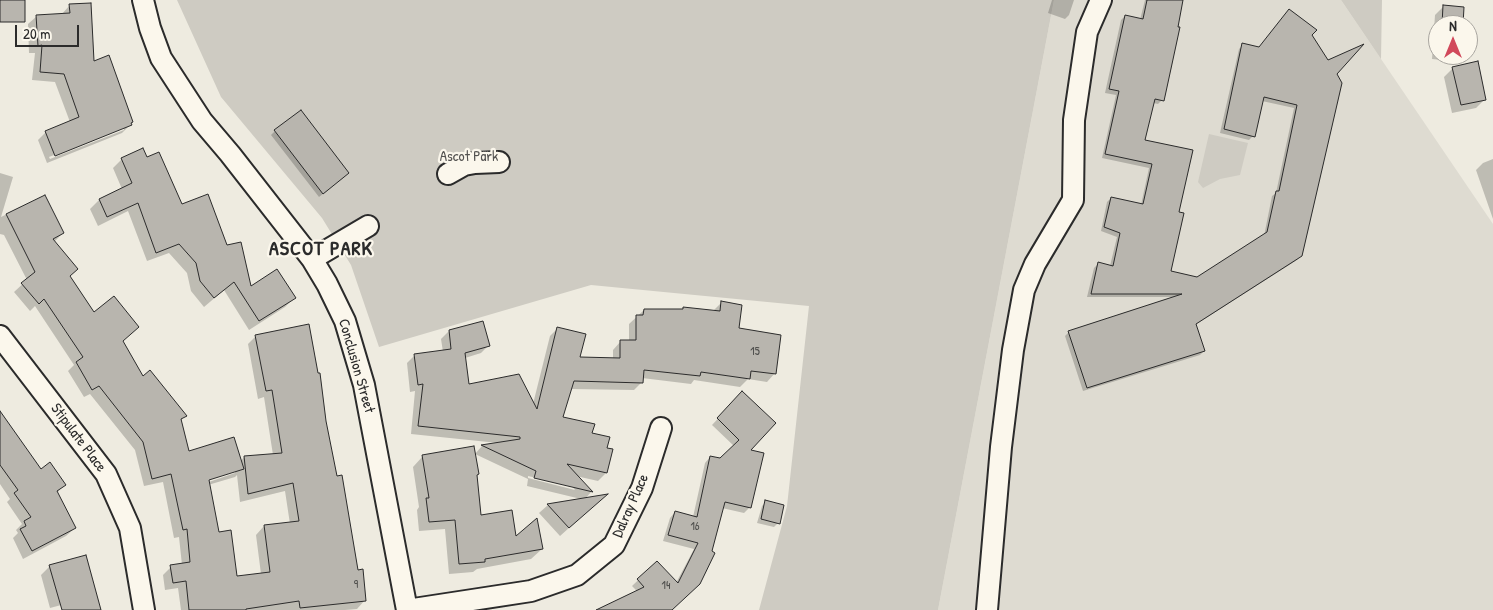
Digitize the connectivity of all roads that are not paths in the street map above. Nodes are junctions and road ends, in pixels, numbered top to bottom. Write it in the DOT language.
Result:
graph roads {
  1 [pos="143,0"];
  2 [pos="1101,0"];
  3 [pos="499,162"];
  4 [pos="448,174"];
  5 [pos="368,226"];
  6 [pos="312,259"];
  7 [pos="0,336"];
  8 [pos="661,428"];
  9 [pos="144,610"];
  10 [pos="407,610"];
  11 [pos="987,610"];
  1 -- 6 [label="street, Conclusion Street"];
  2 -- 11 [label="street"];
  3 -- 4 [label="street"];
  5 -- 6 [label="street"];
  6 -- 10 [label="street, Conclusion Street"];
  7 -- 9 [label="street, Stipulate Place"];
  8 -- 10 [label="street, Dalray Place"];
}
